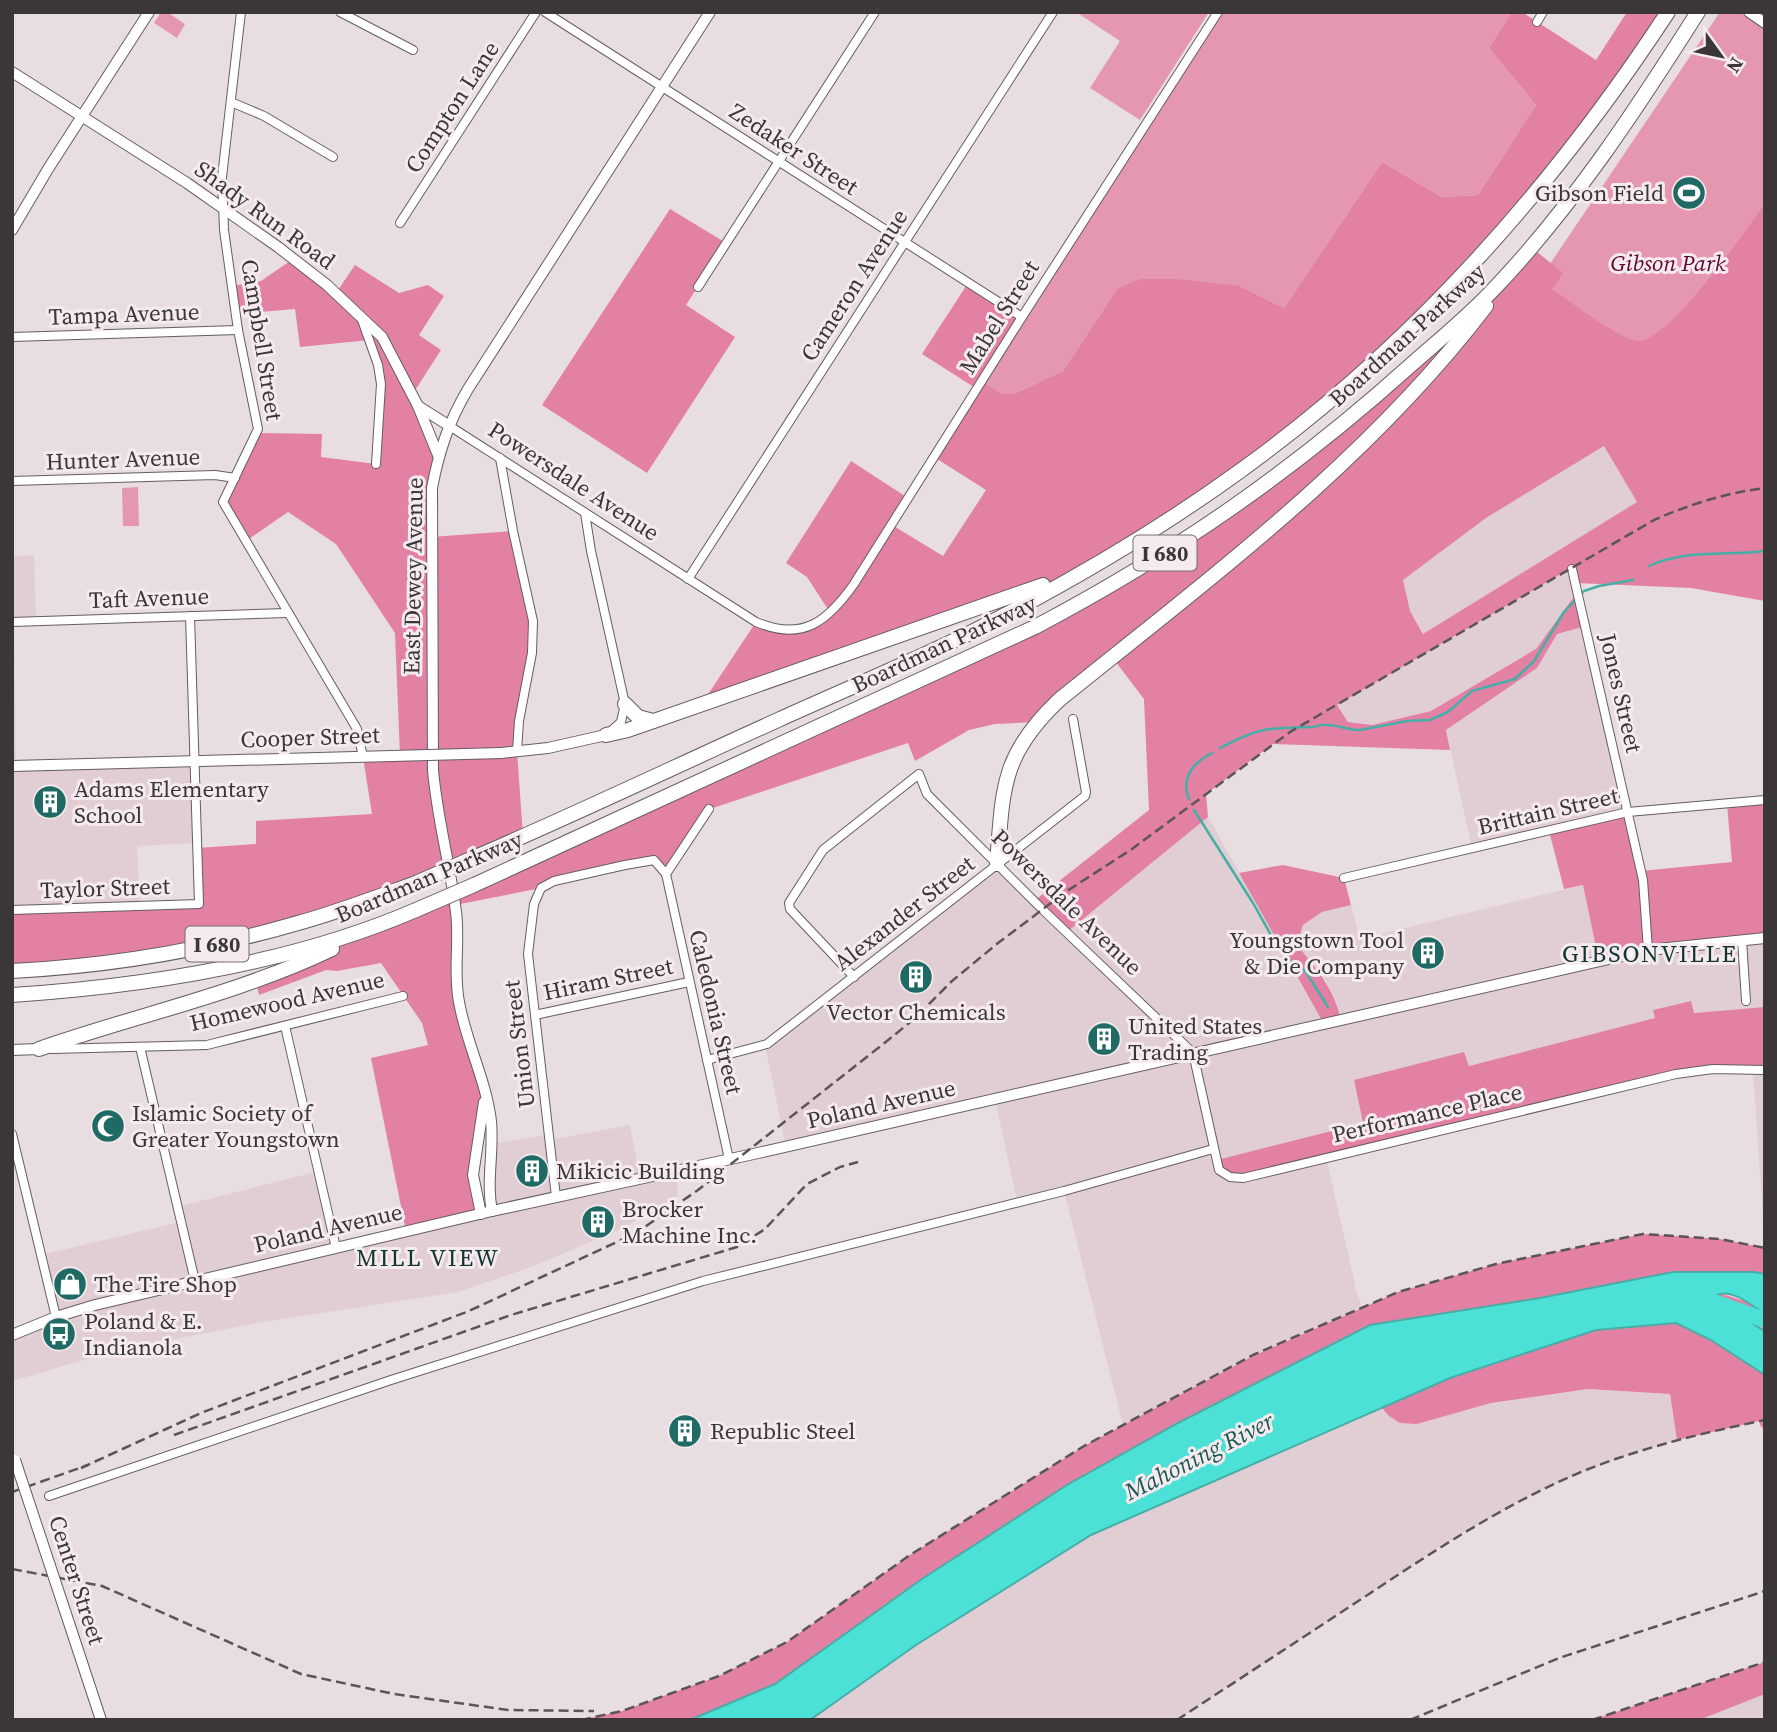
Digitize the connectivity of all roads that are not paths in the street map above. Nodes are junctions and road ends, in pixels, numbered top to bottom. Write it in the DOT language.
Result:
graph roads {
  1 [pos="149,12"];
  2 [pos="241,12"];
  3 [pos="340,12"];
  4 [pos="536,12"];
  5 [pos="545,12"];
  6 [pos="710,12"];
  7 [pos="875,12"];
  8 [pos="1053,12"];
  9 [pos="1218,12"];
  10 [pos="1543,12"];
  11 [pos="1661,12"];
  12 [pos="1668,12"];
  13 [pos="1698,12"];
  14 [pos="1750,13"];
  15 [pos="1537,22"];
  16 [pos="1765,23"];
  17 [pos="413,50"];
  18 [pos="12,72"];
  19 [pos="1629,72"];
  20 [pos="662,87"];
  21 [pos="231,102"];
  22 [pos="82,116"];
  23 [pos="333,157"];
  24 [pos="779,162"];
  25 [pos="223,208"];
  26 [pos="400,223"];
  27 [pos="12,230"];
  28 [pos="1538,238"];
  29 [pos="905,243"];
  30 [pos="698,287"];
  31 [pos="1022,317"];
  32 [pos="362,320"];
  33 [pos="238,330"];
  34 [pos="12,337"];
  35 [pos="418,406"];
  36 [pos="448,425"];
  37 [pos="438,455"];
  38 [pos="500,458"];
  39 [pos="376,464"];
  40 [pos="234,478"];
  41 [pos="12,481"];
  42 [pos="585,513"];
  43 [pos="1100,561"];
  44 [pos="1572,569"];
  45 [pos="688,579"];
  46 [pos="287,613"];
  47 [pos="190,616"];
  48 [pos="12,622"];
  49 [pos="801,629"];
  50 [pos="625,704"];
  51 [pos="1073,719"];
  52 [pos="653,721"];
  53 [pos="606,735"];
  54 [pos="517,751"];
  55 [pos="363,757"];
  56 [pos="194,761"];
  57 [pos="12,766"];
  58 [pos="1765,800"];
  59 [pos="709,809"];
  60 [pos="1628,812"];
  61 [pos="997,864"];
  62 [pos="666,874"];
  63 [pos="1344,878"];
  64 [pos="12,910"];
  65 [pos="400,918"];
  66 [pos="1765,938"];
  67 [pos="1742,940"];
  68 [pos="1648,950"];
  69 [pos="12,971"];
  70 [pos="854,977"];
  71 [pos="689,982"];
  72 [pos="12,995"];
  73 [pos="403,996"];
  74 [pos="1746,1000"];
  75 [pos="535,1014"];
  76 [pos="285,1026"];
  77 [pos="140,1047"];
  78 [pos="39,1049"];
  79 [pos="12,1050"];
  80 [pos="1193,1053"];
  81 [pos="707,1060"];
  82 [pos="1765,1070"];
  83 [pos="485,1096"];
  84 [pos="12,1134"];
  85 [pos="1213,1149"];
  86 [pos="729,1159"];
  87 [pos="556,1197"];
  88 [pos="486,1212"];
  89 [pos="336,1248"];
  90 [pos="195,1281"];
  91 [pos="55,1317"];
  92 [pos="12,1335"];
  93 [pos="14,1456"];
  94 [pos="49,1496"];
  95 [pos="101,1720"];
  1 -- 22 [label="street"];
  2 -- 21 [label="street, Campbell Street"];
  3 -- 17 [label="street"];
  4 -- 26 [label="street, Compton Lane"];
  5 -- 20 [label="street, Zedaker Street"];
  6 -- 20 [label="street, East Dewey Avenue"];
  7 -- 24 [label="street"];
  8 -- 29 [label="street, Cameron Avenue"];
  9 -- 31 [label="street, Mabel Street"];
  10 -- 15 [label="street"];
  11 -- 19 [label="highway"];
  12 -- 19 [label="highway, Boardman Parkway / I 680"];
  13 -- 28 [label="highway, Boardman Parkway / I 680"];
  14 -- 16 [label="street"];
  18 -- 22 [label="street, Shady Run Road"];
  19 -- 43 [label="highway, Boardman Parkway / I 680"];
  20 -- 24 [label="street, Zedaker Street"];
  20 -- 36 [label="street, East Dewey Avenue"];
  21 -- 23 [label="street"];
  21 -- 25 [label="street, Campbell Street"];
  22 -- 25 [label="street, Shady Run Road"];
  22 -- 27 [label="street"];
  24 -- 29 [label="street, Zedaker Street"];
  24 -- 30 [label="street"];
  25 -- 32 [label="street, Shady Run Road"];
  25 -- 33 [label="street, Campbell Street"];
  28 -- 61 [label="highway"];
  28 -- 65 [label="highway, Boardman Parkway / I 680, bridge"];
  29 -- 31 [label="street, Zedaker Street"];
  29 -- 45 [label="street, Cameron Avenue"];
  31 -- 49 [label="street, Mabel Street"];
  32 -- 35 [label="street"];
  32 -- 39 [label="street, Shady Run Road"];
  33 -- 34 [label="street, Tampa Avenue"];
  33 -- 40 [label="street, Campbell Street"];
  35 -- 36 [label="street, Powersdale Avenue"];
  35 -- 37 [label="street"];
  36 -- 37 [label="street, East Dewey Avenue"];
  36 -- 38 [label="street, Powersdale Avenue"];
  37 -- 83 [label="street, East Dewey Avenue"];
  38 -- 42 [label="street, Powersdale Avenue"];
  38 -- 54 [label="street"];
  40 -- 41 [label="street, Hunter Avenue"];
  40 -- 46 [label="street, Campbell Street"];
  42 -- 45 [label="street, Powersdale Avenue"];
  42 -- 50 [label="street"];
  43 -- 52 [label="highway"];
  43 -- 69 [label="highway, Boardman Parkway / I 680, bridge"];
  44 -- 60 [label="street, Jones Street"];
  45 -- 49 [label="street, Powersdale Avenue"];
  46 -- 47 [label="street, Taft Avenue"];
  46 -- 55 [label="street, Campbell Street"];
  47 -- 48 [label="street, Taft Avenue"];
  47 -- 56 [label="street"];
  50 -- 52 [label="highway"];
  50 -- 53 [label="street"];
  51 -- 61 [label="street, Alexander Street"];
  52 -- 53 [label="highway"];
  53 -- 54 [label="street, Cooper Street"];
  54 -- 55 [label="street, Cooper Street, bridge"];
  55 -- 56 [label="street, Cooper Street"];
  56 -- 57 [label="street, Cooper Street"];
  56 -- 64 [label="street, Taylor Street"];
  58 -- 60 [label="street, Brittain Street"];
  59 -- 62 [label="street"];
  60 -- 63 [label="street, Brittain Street"];
  60 -- 68 [label="street, Jones Street"];
  61 -- 70 [label="street, Alexander Street"];
  61 -- 70 [label="street, Powersdale Avenue"];
  61 -- 80 [label="street, Powersdale Avenue"];
  62 -- 71 [label="street, Caledonia Street"];
  62 -- 75 [label="street, Union Street"];
  65 -- 72 [label="highway, Boardman Parkway / I 680"];
  65 -- 78 [label="highway"];
  66 -- 67 [label="street, Poland Avenue"];
  67 -- 68 [label="street, Poland Avenue"];
  67 -- 74 [label="street"];
  68 -- 80 [label="street, Poland Avenue"];
  70 -- 81 [label="street, Alexander Street"];
  71 -- 75 [label="street, Hiram Street"];
  71 -- 81 [label="street, Caledonia Street"];
  73 -- 76 [label="street, Homewood Avenue"];
  75 -- 87 [label="street, Union Street"];
  76 -- 77 [label="street, Homewood Avenue"];
  76 -- 89 [label="street"];
  77 -- 78 [label="street, Homewood Avenue"];
  77 -- 90 [label="street"];
  78 -- 79 [label="street, Homewood Avenue"];
  80 -- 85 [label="street, Performance Place"];
  80 -- 86 [label="street, Poland Avenue"];
  81 -- 86 [label="street, Caledonia Street"];
  82 -- 85 [label="street, Performance Place"];
  83 -- 88 [label="street, East Dewey Avenue"];
  83 -- 88 [label="street"];
  84 -- 91 [label="street"];
  85 -- 94 [label="street"];
  86 -- 87 [label="street, Poland Avenue"];
  87 -- 88 [label="street, Poland Avenue"];
  88 -- 89 [label="street, Poland Avenue"];
  89 -- 90 [label="street, Poland Avenue"];
  90 -- 91 [label="street, Poland Avenue"];
  91 -- 92 [label="street, Poland Avenue"];
  93 -- 95 [label="street, Center Street, bridge"];
}
